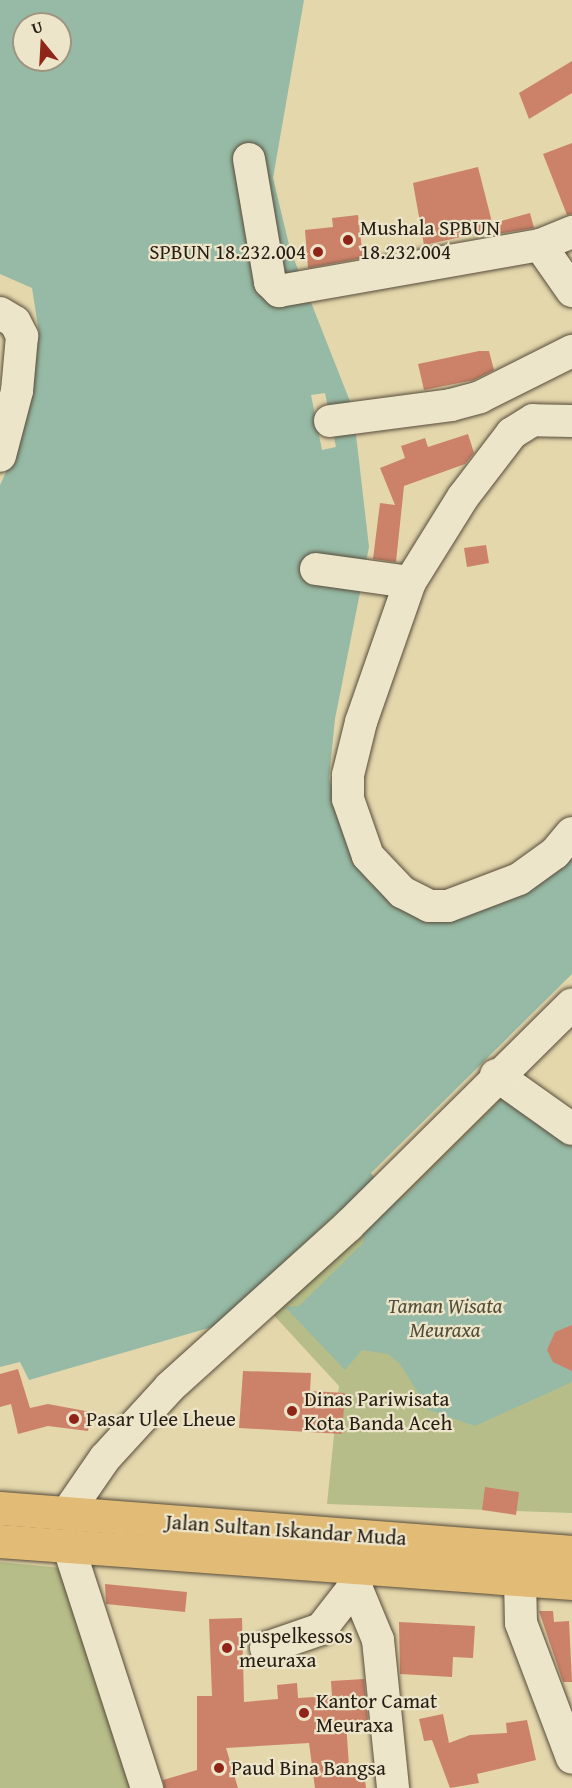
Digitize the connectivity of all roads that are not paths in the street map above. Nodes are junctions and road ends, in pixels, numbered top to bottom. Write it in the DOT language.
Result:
graph roads {
  1 [pos="249,159"];
  2 [pos="572,232"];
  3 [pos="540,245"];
  4 [pos="572,291"];
  5 [pos="0,313"];
  6 [pos="572,351"];
  7 [pos="500,389"];
  8 [pos="330,421"];
  9 [pos="572,421"];
  10 [pos="522,424"];
  11 [pos="0,456"];
  12 [pos="316,569"];
  13 [pos="410,582"];
  14 [pos="572,833"];
  15 [pos="572,1004"];
  16 [pos="496,1075"];
  17 [pos="572,1130"];
  18 [pos="0,1508"];
  19 [pos="68,1529"];
  20 [pos="0,1541"];
  21 [pos="572,1552"];
  22 [pos="352,1574"];
  23 [pos="520,1579"];
  24 [pos="572,1583"];
  25 [pos="266,1648"];
  26 [pos="572,1758"];
  27 [pos="147,1788"];
  28 [pos="393,1788"];
  1 -- 3 [label="street"];
  2 -- 3 [label="street"];
  3 -- 4 [label="street"];
  5 -- 11 [label="street"];
  6 -- 7 [label="street"];
  7 -- 8 [label="street"];
  7 -- 10 [label="street"];
  9 -- 10 [label="street"];
  10 -- 13 [label="street"];
  12 -- 13 [label="street"];
  13 -- 14 [label="street"];
  15 -- 16 [label="street"];
  16 -- 17 [label="street"];
  16 -- 19 [label="street"];
  18 -- 19 [label="highway, Jalan Sultan Iskandar Muda"];
  19 -- 20 [label="highway, Jalan Sultan Iskandar Muda"];
  19 -- 21 [label="highway, Jalan Sultan Iskandar Muda"];
  19 -- 22 [label="highway, Jalan Sultan Iskandar Muda"];
  19 -- 27 [label="street"];
  22 -- 23 [label="highway, Jalan Sultan Iskandar Muda"];
  22 -- 25 [label="street"];
  22 -- 28 [label="street"];
  23 -- 24 [label="highway, Jalan Sultan Iskandar Muda"];
  23 -- 26 [label="street"];
}
